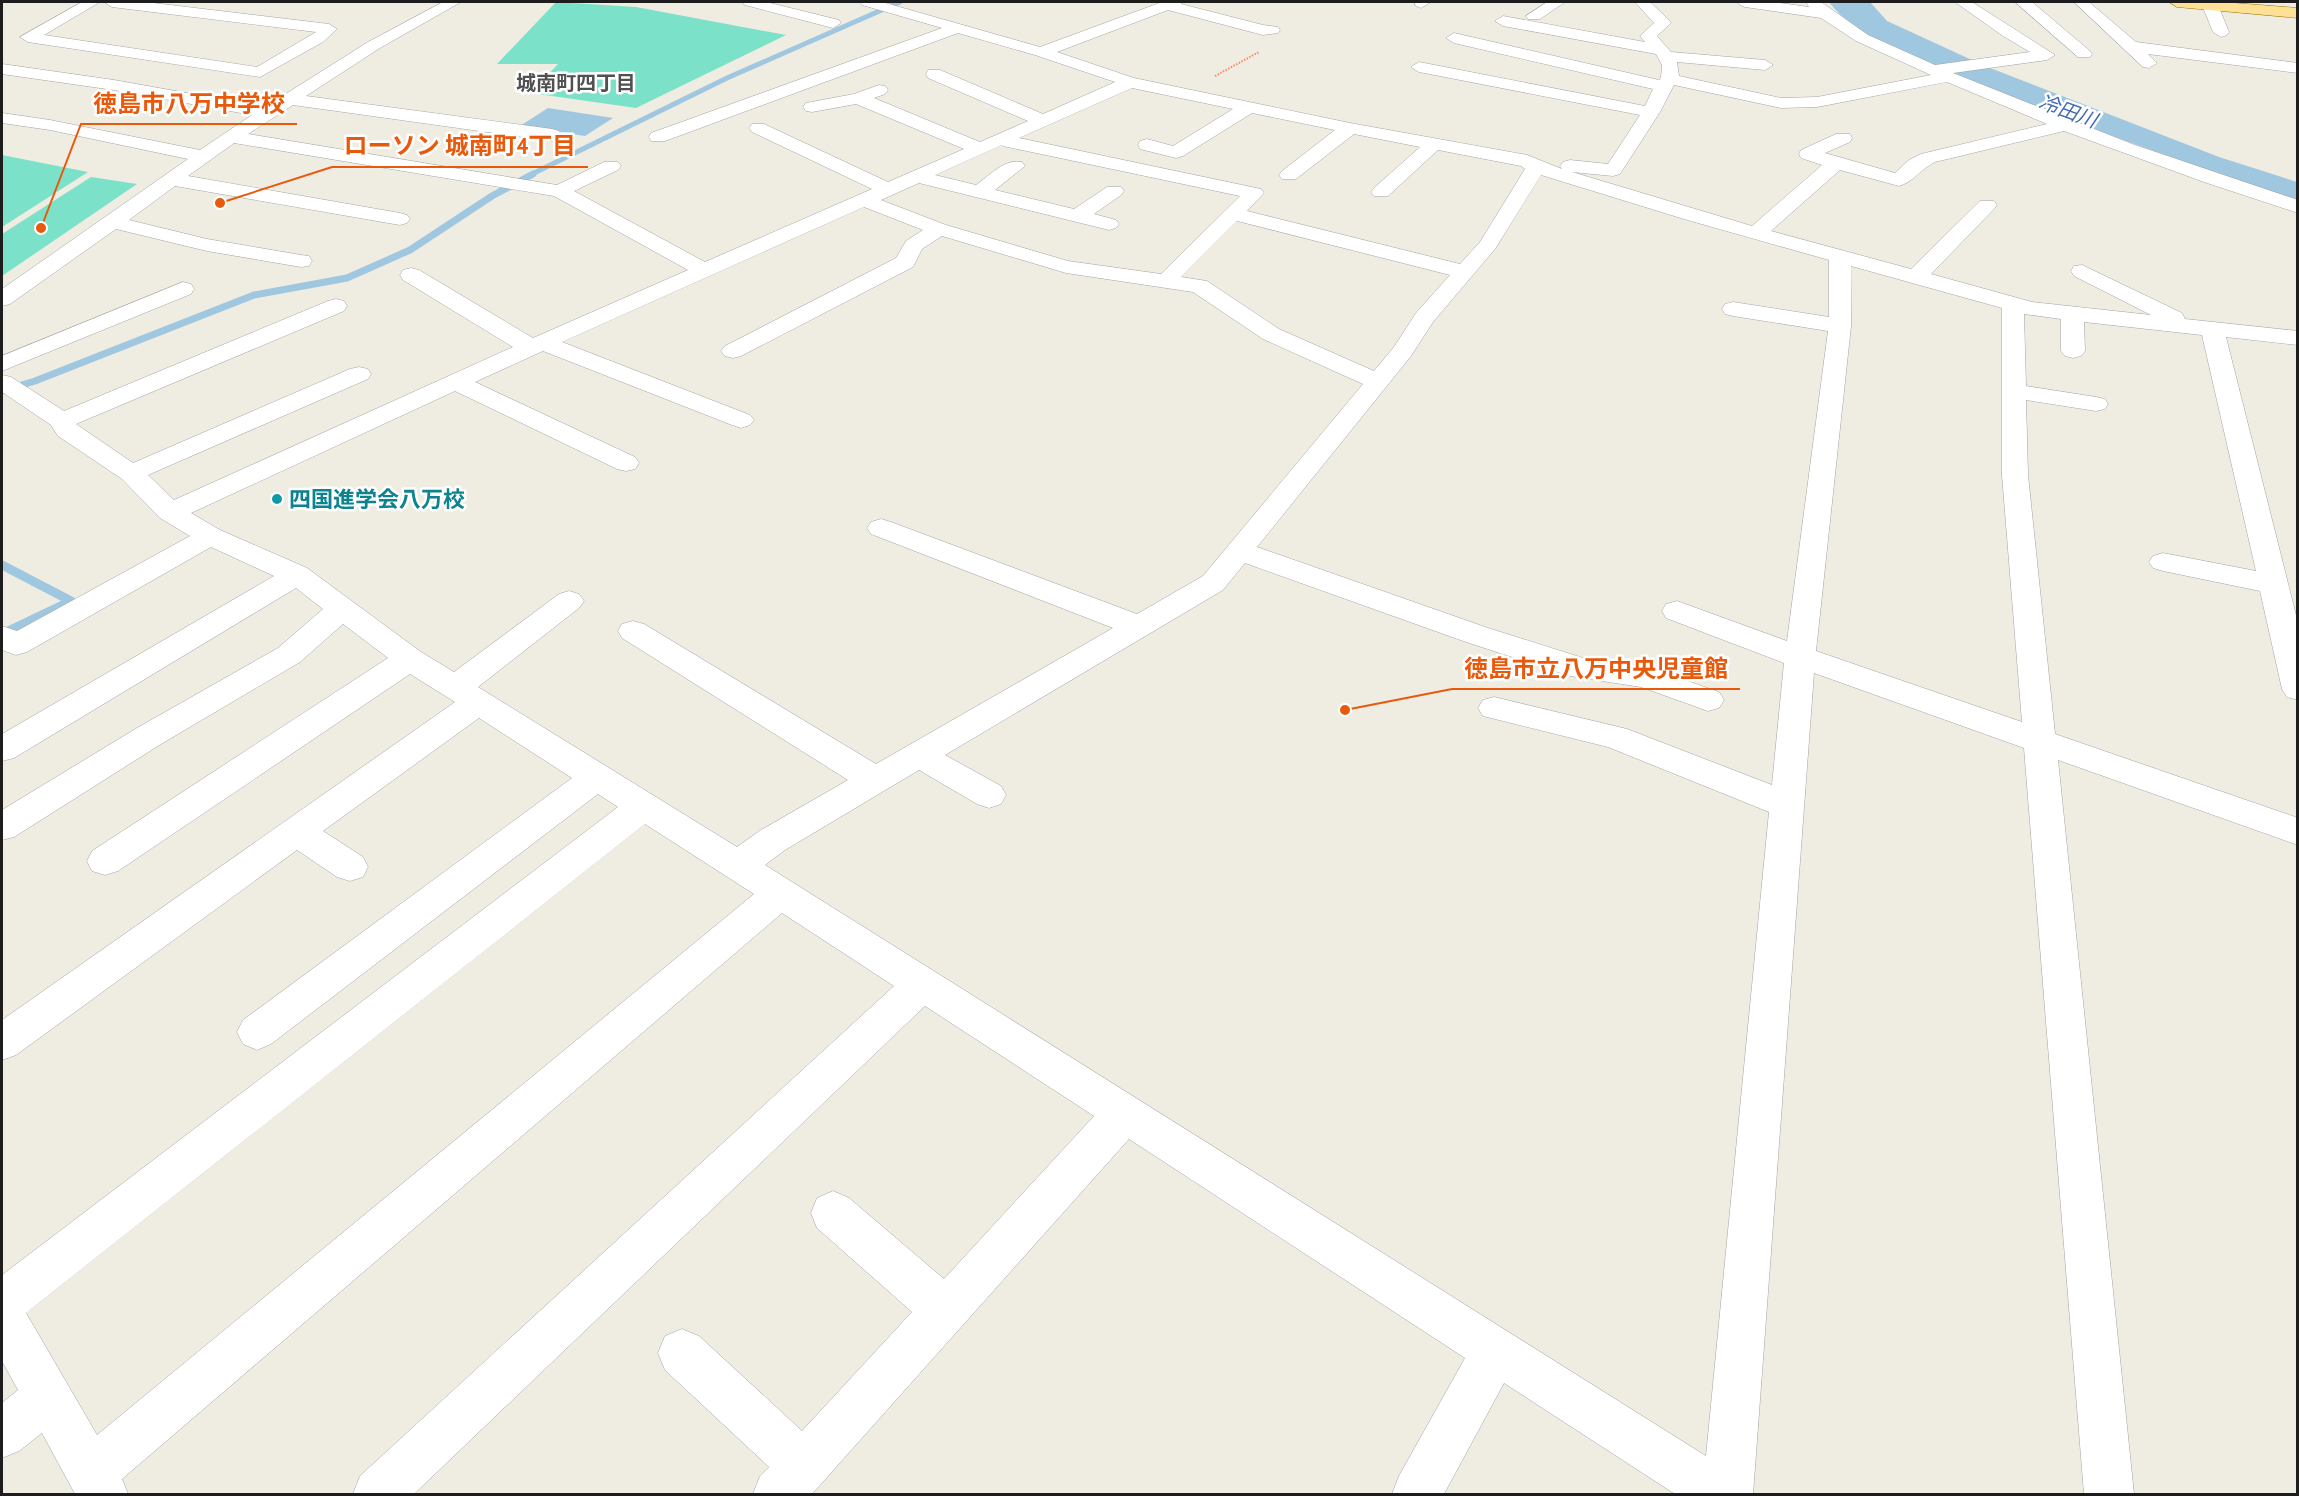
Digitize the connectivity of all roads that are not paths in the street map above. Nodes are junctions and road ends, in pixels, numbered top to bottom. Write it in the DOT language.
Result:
graph roads {
  1 [pos="92,2"];
  2 [pos="112,2"];
  3 [pos="750,2"];
  4 [pos="1557,2"];
  5 [pos="1641,2"];
  6 [pos="1745,2"];
  7 [pos="1963,2"];
  8 [pos="2024,2"];
  9 [pos="2082,2"];
  10 [pos="2177,2"];
  11 [pos="414,3"];
  12 [pos="1171,3"];
  13 [pos="2199,3"];
  14 [pos="449,4"];
  15 [pos="926,4"];
  16 [pos="1820,8"];
  17 [pos="872,9"];
  18 [pos="2298,13"];
  19 [pos="225,14"];
  20 [pos="1534,16"];
  21 [pos="1503,21"];
  22 [pos="955,29"];
  23 [pos="1272,30"];
  24 [pos="196,32"];
  25 [pos="2221,32"];
  26 [pos="1454,38"];
  27 [pos="317,39"];
  28 [pos="177,44"];
  29 [pos="374,45"];
  30 [pos="2134,47"];
  31 [pos="1041,52"];
  32 [pos="1664,53"];
  33 [pos="2084,54"];
  34 [pos="157,55"];
  35 [pos="1765,65"];
  36 [pos="1419,67"];
  37 [pos="2298,68"];
  38 [pos="2,69"];
  39 [pos="2167,72"];
  40 [pos="1942,73"];
  41 [pos="934,74"];
  42 [pos="1130,82"];
  43 [pos="1667,83"];
  44 [pos="114,85"];
  45 [pos="888,86"];
  46 [pos="858,98"];
  47 [pos="289,99"];
  48 [pos="87,102"];
  49 [pos="1250,106"];
  50 [pos="812,107"];
  51 [pos="268,112"];
  52 [pos="1651,112"];
  53 [pos="68,114"];
  54 [pos="2,118"];
  55 [pos="1041,120"];
  56 [pos="50,125"];
  57 [pos="2064,125"];
  58 [pos="758,128"];
  59 [pos="1350,128"];
  60 [pos="552,135"];
  61 [pos="32,136"];
  62 [pos="658,136"];
  63 [pos="230,137"];
  64 [pos="1843,138"];
  65 [pos="1003,140"];
  66 [pos="1434,144"];
  67 [pos="1147,145"];
  68 [pos="981,149"];
  69 [pos="202,156"];
  70 [pos="1836,163"];
  71 [pos="1531,164"];
  72 [pos="611,166"];
  73 [pos="1015,166"];
  74 [pos="1289,176"];
  75 [pos="918,177"];
  76 [pos="169,179"];
  77 [pos="889,190"];
  78 [pos="2245,190"];
  79 [pos="559,191"];
  80 [pos="1114,191"];
  81 [pos="979,192"];
  82 [pos="1382,192"];
  83 [pos="865,201"];
  84 [pos="1987,205"];
  85 [pos="2298,207"];
  86 [pos="1234,214"];
  87 [pos="1078,216"];
  88 [pos="400,219"];
  89 [pos="113,222"];
  90 [pos="2298,222"];
  91 [pos="1109,224"];
  92 [pos="939,230"];
  93 [pos="1756,233"];
  94 [pos="1840,256"];
  95 [pos="301,261"];
  96 [pos="705,271"];
  97 [pos="1465,272"];
  98 [pos="2082,272"];
  99 [pos="1172,274"];
  100 [pos="411,275"];
  101 [pos="1916,278"];
  102 [pos="183,289"];
  103 [pos="2,299"];
  104 [pos="2013,304"];
  105 [pos="336,306"];
  106 [pos="1733,309"];
  107 [pos="2072,314"];
  108 [pos="1840,326"];
  109 [pos="2202,328"];
  110 [pos="2298,338"];
  111 [pos="537,345"];
  112 [pos="733,351"];
  113 [pos="2073,351"];
  114 [pos="2,364"];
  115 [pos="359,374"];
  116 [pos="1377,381"];
  117 [pos="2,382"];
  118 [pos="455,382"];
  119 [pos="2014,391"];
  120 [pos="2096,404"];
  121 [pos="741,420"];
  122 [pos="62,421"];
  123 [pos="626,464"];
  124 [pos="131,473"];
  125 [pos="170,512"];
  126 [pos="881,528"];
  127 [pos="210,536"];
  128 [pos="1240,550"];
  129 [pos="2163,562"];
  130 [pos="297,575"];
  131 [pos="2273,584"];
  132 [pos="569,601"];
  133 [pos="342,609"];
  134 [pos="1677,611"];
  135 [pos="1138,626"];
  136 [pos="633,631"];
  137 [pos="6,645"];
  138 [pos="1800,657"];
  139 [pos="410,659"];
  140 [pos="2298,689"];
  141 [pos="466,695"];
  142 [pos="1708,700"];
  143 [pos="1494,708"];
  144 [pos="2040,741"];
  145 [pos="2,749"];
  146 [pos="920,755"];
  147 [pos="597,777"];
  148 [pos="875,780"];
  149 [pos="989,795"];
  150 [pos="1787,805"];
  151 [pos="644,806"];
  152 [pos="2,827"];
  153 [pos="296,832"];
  154 [pos="2298,832"];
  155 [pos="105,861"];
  156 [pos="738,866"];
  157 [pos="350,867"];
  158 [pos="781,893"];
  159 [pos="923,984"];
  160 [pos="256,1032"];
  161 [pos="2,1042"];
  162 [pos="1124,1114"];
  163 [pos="833,1213"];
  164 [pos="2,1303"];
  165 [pos="945,1310"];
  166 [pos="2,1316"];
  167 [pos="1495,1351"];
  168 [pos="682,1353"];
  169 [pos="48,1397"];
  170 [pos="2,1434"];
  171 [pos="791,1480"];
  172 [pos="97,1484"];
  173 [pos="378,1494"];
  174 [pos="1417,1494"];
  175 [pos="1720,1494"];
  176 [pos="1728,1494"];
  177 [pos="2109,1494"];
  1 -- 34 [label="street"];
  2 -- 19 [label="street"];
  3 -- 17 [label="street"];
  4 -- 20 [label="street"];
  5 -- 32 [label="street"];
  6 -- 16 [label="street"];
  7 -- 40 [label="street"];
  8 -- 33 [label="street"];
  9 -- 30 [label="street"];
  10 -- 13 [label="main road"];
  11 -- 14 [label="street"];
  12 -- 23 [label="street"];
  12 -- 31 [label="street"];
  13 -- 18 [label="main road"];
  13 -- 25 [label="street"];
  14 -- 29 [label="street"];
  15 -- 17 [label="street"];
  16 -- 40 [label="street"];
  17 -- 22 [label="street"];
  19 -- 24 [label="street"];
  19 -- 27 [label="street"];
  21 -- 32 [label="street"];
  22 -- 31 [label="street"];
  22 -- 62 [label="street"];
  26 -- 43 [label="street"];
  27 -- 29 [label="street"];
  27 -- 34 [label="street"];
  28 -- 34 [label="street"];
  29 -- 47 [label="street"];
  30 -- 37 [label="street"];
  30 -- 39 [label="street"];
  31 -- 42 [label="street"];
  32 -- 35 [label="street"];
  32 -- 43 [label="street"];
  36 -- 52 [label="street"];
  38 -- 44 [label="street"];
  40 -- 43 [label="street"];
  40 -- 57 [label="street"];
  41 -- 55 [label="street"];
  42 -- 49 [label="street"];
  42 -- 55 [label="street"];
  43 -- 52 [label="street"];
  44 -- 48 [label="street"];
  44 -- 51 [label="street"];
  45 -- 46 [label="street"];
  46 -- 50 [label="street"];
  46 -- 68 [label="street"];
  47 -- 51 [label="street"];
  47 -- 60 [label="street"];
  49 -- 59 [label="street"];
  49 -- 67 [label="street"];
  51 -- 63 [label="street"];
  52 -- 71 [label="street"];
  53 -- 56 [label="street"];
  54 -- 56 [label="street"];
  55 -- 65 [label="street"];
  56 -- 61 [label="street"];
  56 -- 69 [label="street"];
  57 -- 70 [label="street"];
  57 -- 78 [label="street"];
  58 -- 77 [label="street"];
  59 -- 66 [label="street"];
  59 -- 74 [label="street"];
  63 -- 69 [label="street"];
  63 -- 79 [label="street"];
  64 -- 70 [label="street"];
  65 -- 68 [label="street"];
  65 -- 86 [label="street"];
  66 -- 71 [label="street"];
  66 -- 82 [label="street"];
  68 -- 75 [label="street"];
  69 -- 76 [label="street"];
  70 -- 93 [label="street"];
  71 -- 93 [label="street"];
  71 -- 97 [label="street"];
  72 -- 79 [label="street"];
  73 -- 81 [label="street"];
  75 -- 77 [label="street"];
  75 -- 81 [label="street"];
  76 -- 88 [label="street"];
  76 -- 89 [label="street"];
  77 -- 83 [label="street"];
  78 -- 85 [label="street"];
  78 -- 90 [label="street"];
  79 -- 96 [label="street"];
  80 -- 87 [label="street"];
  81 -- 87 [label="street"];
  83 -- 92 [label="street"];
  83 -- 96 [label="street"];
  84 -- 101 [label="street"];
  86 -- 97 [label="street"];
  86 -- 99 [label="street"];
  87 -- 91 [label="street"];
  89 -- 95 [label="street"];
  89 -- 103 [label="street"];
  92 -- 112 [label="street"];
  92 -- 116 [label="street"];
  93 -- 94 [label="street"];
  94 -- 101 [label="street"];
  94 -- 108 [label="street"];
  96 -- 111 [label="street"];
  97 -- 116 [label="street"];
  98 -- 109 [label="street"];
  100 -- 111 [label="street"];
  101 -- 104 [label="street"];
  102 -- 114 [label="street"];
  104 -- 107 [label="street"];
  104 -- 119 [label="street"];
  105 -- 122 [label="street"];
  106 -- 108 [label="street"];
  107 -- 109 [label="street"];
  107 -- 113 [label="street"];
  108 -- 138 [label="street"];
  109 -- 110 [label="street"];
  109 -- 131 [label="street"];
  111 -- 118 [label="street"];
  111 -- 121 [label="street"];
  115 -- 124 [label="street"];
  116 -- 128 [label="street"];
  117 -- 122 [label="street"];
  118 -- 123 [label="street"];
  118 -- 125 [label="street"];
  119 -- 120 [label="street"];
  119 -- 144 [label="street"];
  122 -- 124 [label="street"];
  124 -- 125 [label="street"];
  125 -- 127 [label="street"];
  126 -- 135 [label="street"];
  127 -- 130 [label="street"];
  127 -- 137 [label="street"];
  128 -- 135 [label="street"];
  128 -- 142 [label="street"];
  129 -- 131 [label="street"];
  130 -- 133 [label="street"];
  130 -- 145 [label="street"];
  131 -- 140 [label="street"];
  132 -- 141 [label="street"];
  133 -- 139 [label="street"];
  133 -- 152 [label="street"];
  134 -- 138 [label="street"];
  135 -- 146 [label="street"];
  136 -- 148 [label="street"];
  138 -- 144 [label="street"];
  138 -- 150 [label="street"];
  139 -- 141 [label="street"];
  139 -- 155 [label="street"];
  141 -- 147 [label="street"];
  141 -- 153 [label="street"];
  143 -- 150 [label="street"];
  144 -- 154 [label="street"];
  144 -- 177 [label="street"];
  146 -- 148 [label="street"];
  146 -- 149 [label="street"];
  147 -- 151 [label="street"];
  147 -- 160 [label="street"];
  148 -- 156 [label="street"];
  150 -- 176 [label="street"];
  151 -- 156 [label="street"];
  151 -- 164 [label="street"];
  153 -- 157 [label="street"];
  153 -- 161 [label="street"];
  156 -- 158 [label="street"];
  158 -- 159 [label="street"];
  158 -- 172 [label="street"];
  159 -- 162 [label="street"];
  159 -- 173 [label="street"];
  162 -- 165 [label="street"];
  162 -- 167 [label="street"];
  163 -- 165 [label="street"];
  165 -- 171 [label="street"];
  166 -- 169 [label="street"];
  167 -- 174 [label="street"];
  167 -- 175 [label="street"];
  168 -- 171 [label="street"];
  169 -- 170 [label="street"];
  169 -- 172 [label="street"];
}
